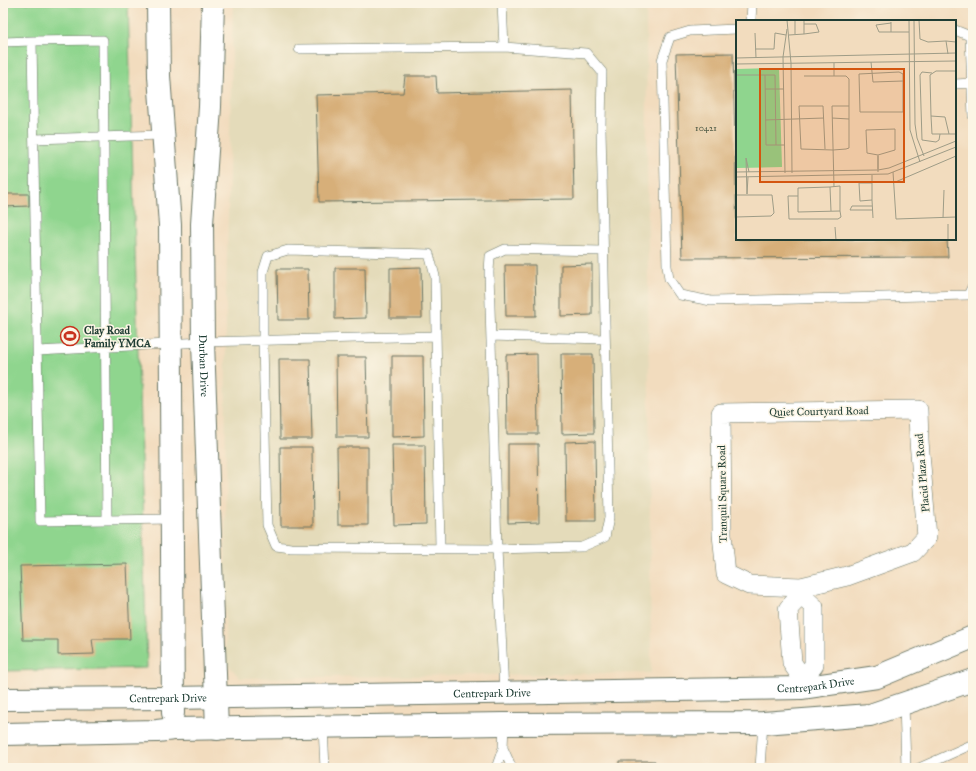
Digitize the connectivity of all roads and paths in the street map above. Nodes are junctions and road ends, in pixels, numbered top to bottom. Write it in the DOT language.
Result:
graph roads {
  1 [pos="158,3"];
  2 [pos="213,3"];
  3 [pos="502,3"];
  4 [pos="752,3"];
  5 [pos="751,20"];
  6 [pos="736,29"];
  7 [pos="956,30"];
  8 [pos="32,41"];
  9 [pos="3,42"];
  10 [pos="504,47"];
  11 [pos="299,49"];
  12 [pos="972,83"];
  13 [pos="956,84"];
  14 [pos="973,116"];
  15 [pos="163,135"];
  16 [pos="105,136"];
  17 [pos="34,139"];
  18 [pos="603,251"];
  19 [pos="973,287"];
  20 [pos="436,336"];
  21 [pos="490,336"];
  22 [pos="605,339"];
  23 [pos="263,341"];
  24 [pos="203,342"];
  25 [pos="171,345"];
  26 [pos="106,349"];
  27 [pos="38,351"];
  28 [pos="918,410"];
  29 [pos="721,413"];
  30 [pos="107,520"];
  31 [pos="172,520"];
  32 [pos="440,548"];
  33 [pos="497,549"];
  34 [pos="801,591"];
  35 [pos="973,637"];
  36 [pos="973,680"];
  37 [pos="802,683"];
  38 [pos="504,692"];
  39 [pos="216,697"];
  40 [pos="173,698"];
  41 [pos="3,699"];
  42 [pos="904,703"];
  43 [pos="808,719"];
  44 [pos="763,723"];
  45 [pos="504,724"];
  46 [pos="324,727"];
  47 [pos="174,729"];
  48 [pos="217,729"];
  49 [pos="3,734"];
  50 [pos="973,744"];
  51 [pos="504,748"];
  52 [pos="325,768"];
  53 [pos="496,768"];
  54 [pos="512,768"];
  55 [pos="760,768"];
  56 [pos="906,768"];
  57 [pos="919,768"];
  1 -- 15 [label="street"];
  2 -- 24 [label="street, Durban Drive"];
  3 -- 10 [label="lane"];
  4 -- 5 [label="lane"];
  6 -- 19 [label="lane"];
  7 -- 12 [label="lane"];
  8 -- 9 [label="lane"];
  8 -- 16 [label="lane"];
  8 -- 17 [label="lane"];
  10 -- 11 [label="lane"];
  10 -- 18 [label="lane"];
  12 -- 13 [label="lane"];
  12 -- 14 [label="lane"];
  15 -- 16 [label="lane"];
  15 -- 25 [label="street"];
  16 -- 17 [label="lane"];
  16 -- 26 [label="lane"];
  17 -- 27 [label="lane"];
  18 -- 21 [label="lane"];
  18 -- 22 [label="lane"];
  20 -- 23 [label="lane"];
  20 -- 23 [label="lane"];
  20 -- 32 [label="lane"];
  21 -- 22 [label="lane"];
  21 -- 33 [label="lane"];
  22 -- 33 [label="lane"];
  23 -- 24 [label="lane"];
  23 -- 32 [label="lane"];
  24 -- 25 [label="lane"];
  24 -- 39 [label="street, Durban Drive"];
  25 -- 26 [label="lane"];
  25 -- 31 [label="street"];
  26 -- 27 [label="lane"];
  26 -- 30 [label="lane"];
  27 -- 30 [label="lane"];
  28 -- 29 [label="street, Quiet Courtyard Road"];
  28 -- 34 [label="street, Placid Plaza Road"];
  29 -- 34 [label="street, Tranquil Square Road"];
  30 -- 31 [label="lane"];
  31 -- 40 [label="street"];
  32 -- 33 [label="lane"];
  33 -- 38 [label="lane"];
  34 -- 37 [label="street"];
  34 -- 37 [label="street"];
  35 -- 37 [label="street, Centrepark Drive"];
  36 -- 42 [label="street"];
  37 -- 38 [label="street, Centrepark Drive"];
  37 -- 43 [label="street"];
  38 -- 39 [label="street, Centrepark Drive"];
  38 -- 45 [label="street"];
  39 -- 40 [label="street, Centrepark Drive"];
  39 -- 48 [label="street, Durban Drive"];
  40 -- 41 [label="street, Centrepark Drive"];
  40 -- 47 [label="street"];
  42 -- 43 [label="street"];
  42 -- 56 [label="lane"];
  43 -- 44 [label="street"];
  44 -- 45 [label="street"];
  44 -- 55 [label="lane"];
  45 -- 46 [label="street"];
  45 -- 51 [label="lane"];
  46 -- 48 [label="street"];
  46 -- 52 [label="lane"];
  47 -- 48 [label="street"];
  47 -- 49 [label="street"];
  50 -- 57 [label="lane"];
  51 -- 53 [label="lane"];
  51 -- 54 [label="lane"];
}
